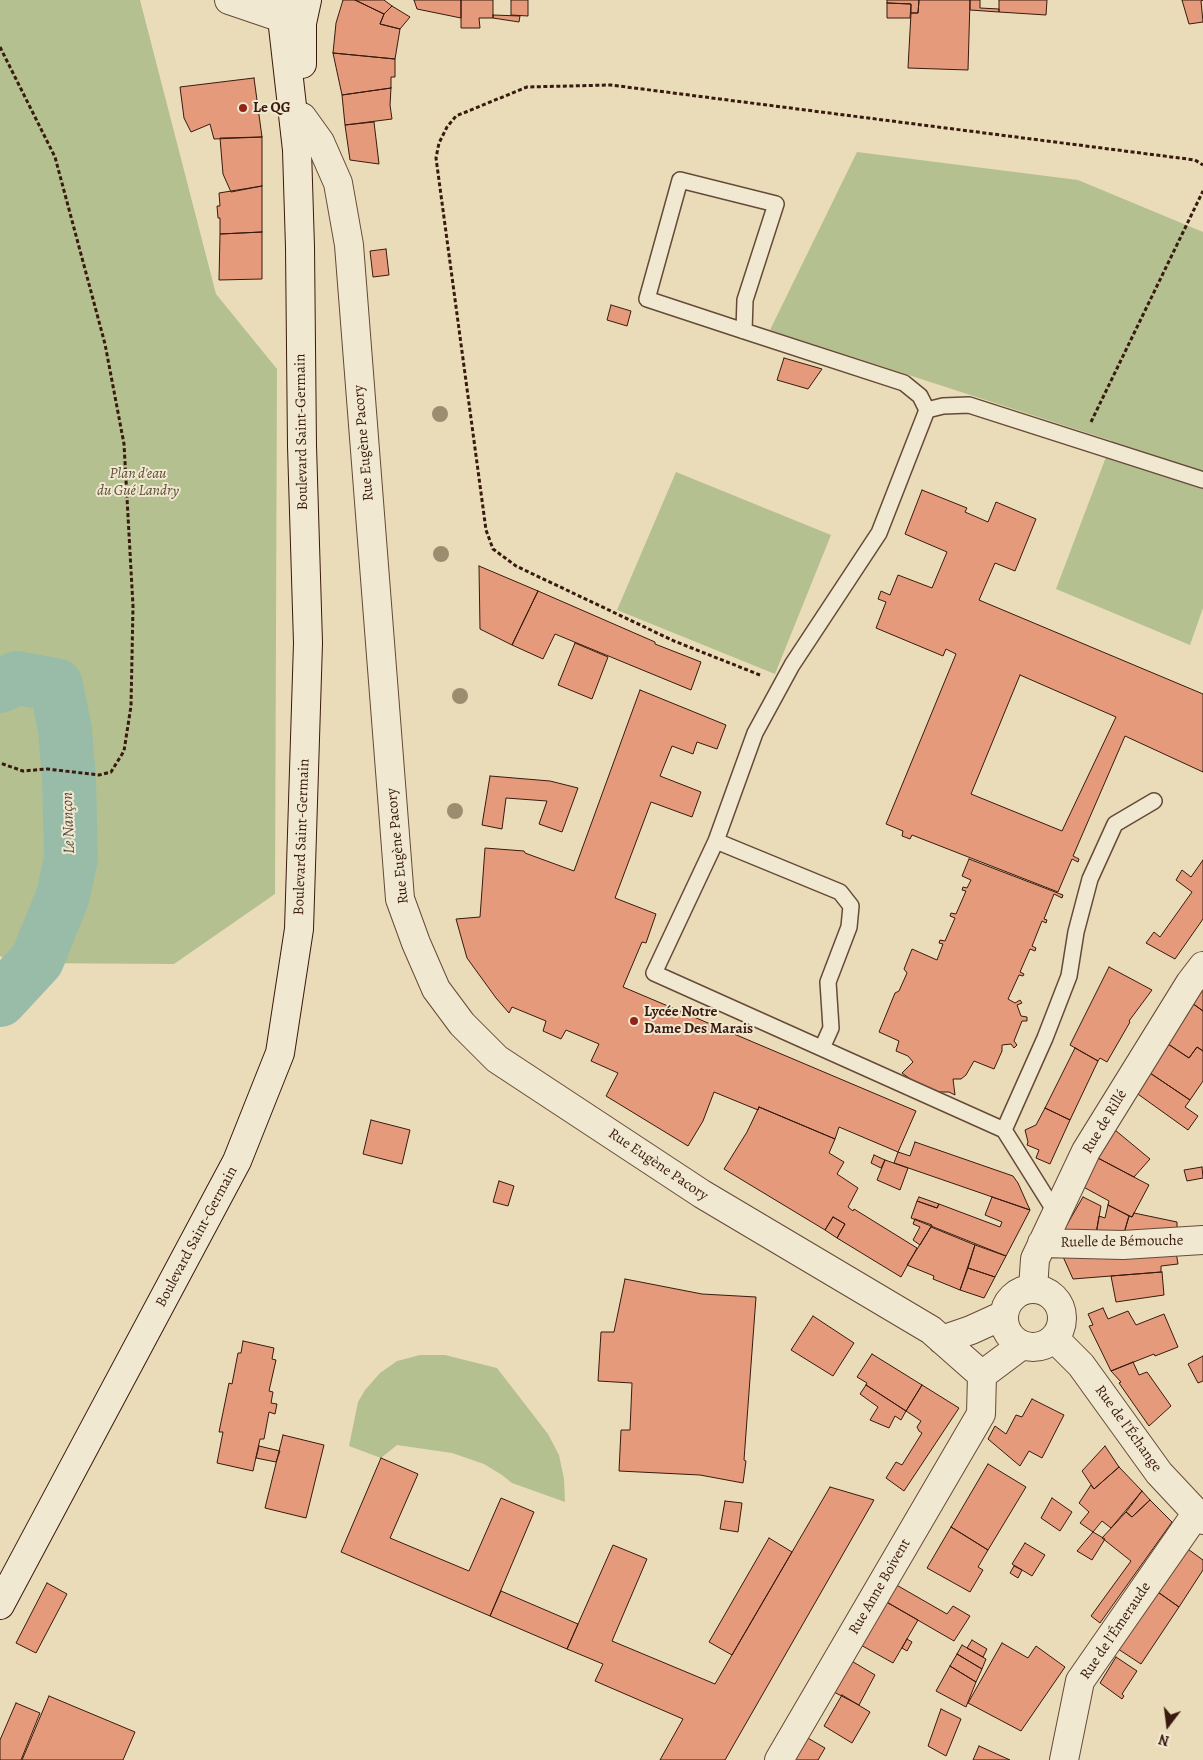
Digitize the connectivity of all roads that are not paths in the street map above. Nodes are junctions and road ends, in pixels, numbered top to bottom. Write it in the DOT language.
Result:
graph roads {
  1 [pos="229,0"];
  2 [pos="308,0"];
  3 [pos="282,9"];
  4 [pos="302,117"];
  5 [pos="297,150"];
  6 [pos="744,331"];
  7 [pos="927,410"];
  8 [pos="1203,480"];
  9 [pos="1154,801"];
  10 [pos="716,841"];
  11 [pos="1203,966"];
  12 [pos="822,1048"];
  13 [pos="1004,1130"];
  14 [pos="1056,1213"];
  15 [pos="1203,1240"];
  16 [pos="1042,1243"];
  17 [pos="1033,1289"];
  18 [pos="1004,1315"];
  19 [pos="1054,1338"];
  20 [pos="942,1340"];
  21 [pos="1022,1345"];
  22 [pos="982,1375"];
  23 [pos="1200,1517"];
  24 [pos="0,1605"];
  25 [pos="779,1760"];
  26 [pos="1064,1760"];
  1 -- 3 [label="street"];
  2 -- 4 [label="street"];
  3 -- 5 [label="street, Boulevard Saint-Germain"];
  4 -- 5 [label="street"];
  4 -- 20 [label="street, Rue Eugène Pacory"];
  5 -- 24 [label="street, Boulevard Saint-Germain"];
  6 -- 6 [label="lane"];
  6 -- 7 [label="lane"];
  7 -- 8 [label="lane"];
  7 -- 10 [label="lane"];
  9 -- 13 [label="lane"];
  10 -- 12 [label="lane"];
  10 -- 12 [label="lane"];
  11 -- 14 [label="street, Rue de Rillé"];
  12 -- 13 [label="lane"];
  13 -- 14 [label="lane"];
  14 -- 16 [label="street, Rue de Rillé"];
  15 -- 16 [label="street, Ruelle de Bémouche"];
  16 -- 17 [label="street, Rue de Rillé"];
  17 -- 18 [label="street"];
  17 -- 19 [label="street"];
  18 -- 20 [label="street"];
  18 -- 21 [label="street"];
  19 -- 21 [label="street"];
  19 -- 23 [label="street, Rue de l'Échange"];
  20 -- 22 [label="street, Rue Eugène Pacory"];
  21 -- 22 [label="street"];
  22 -- 25 [label="street, Rue Anne Boivent"];
  23 -- 26 [label="street, Rue de l'Émeraude"];
}
